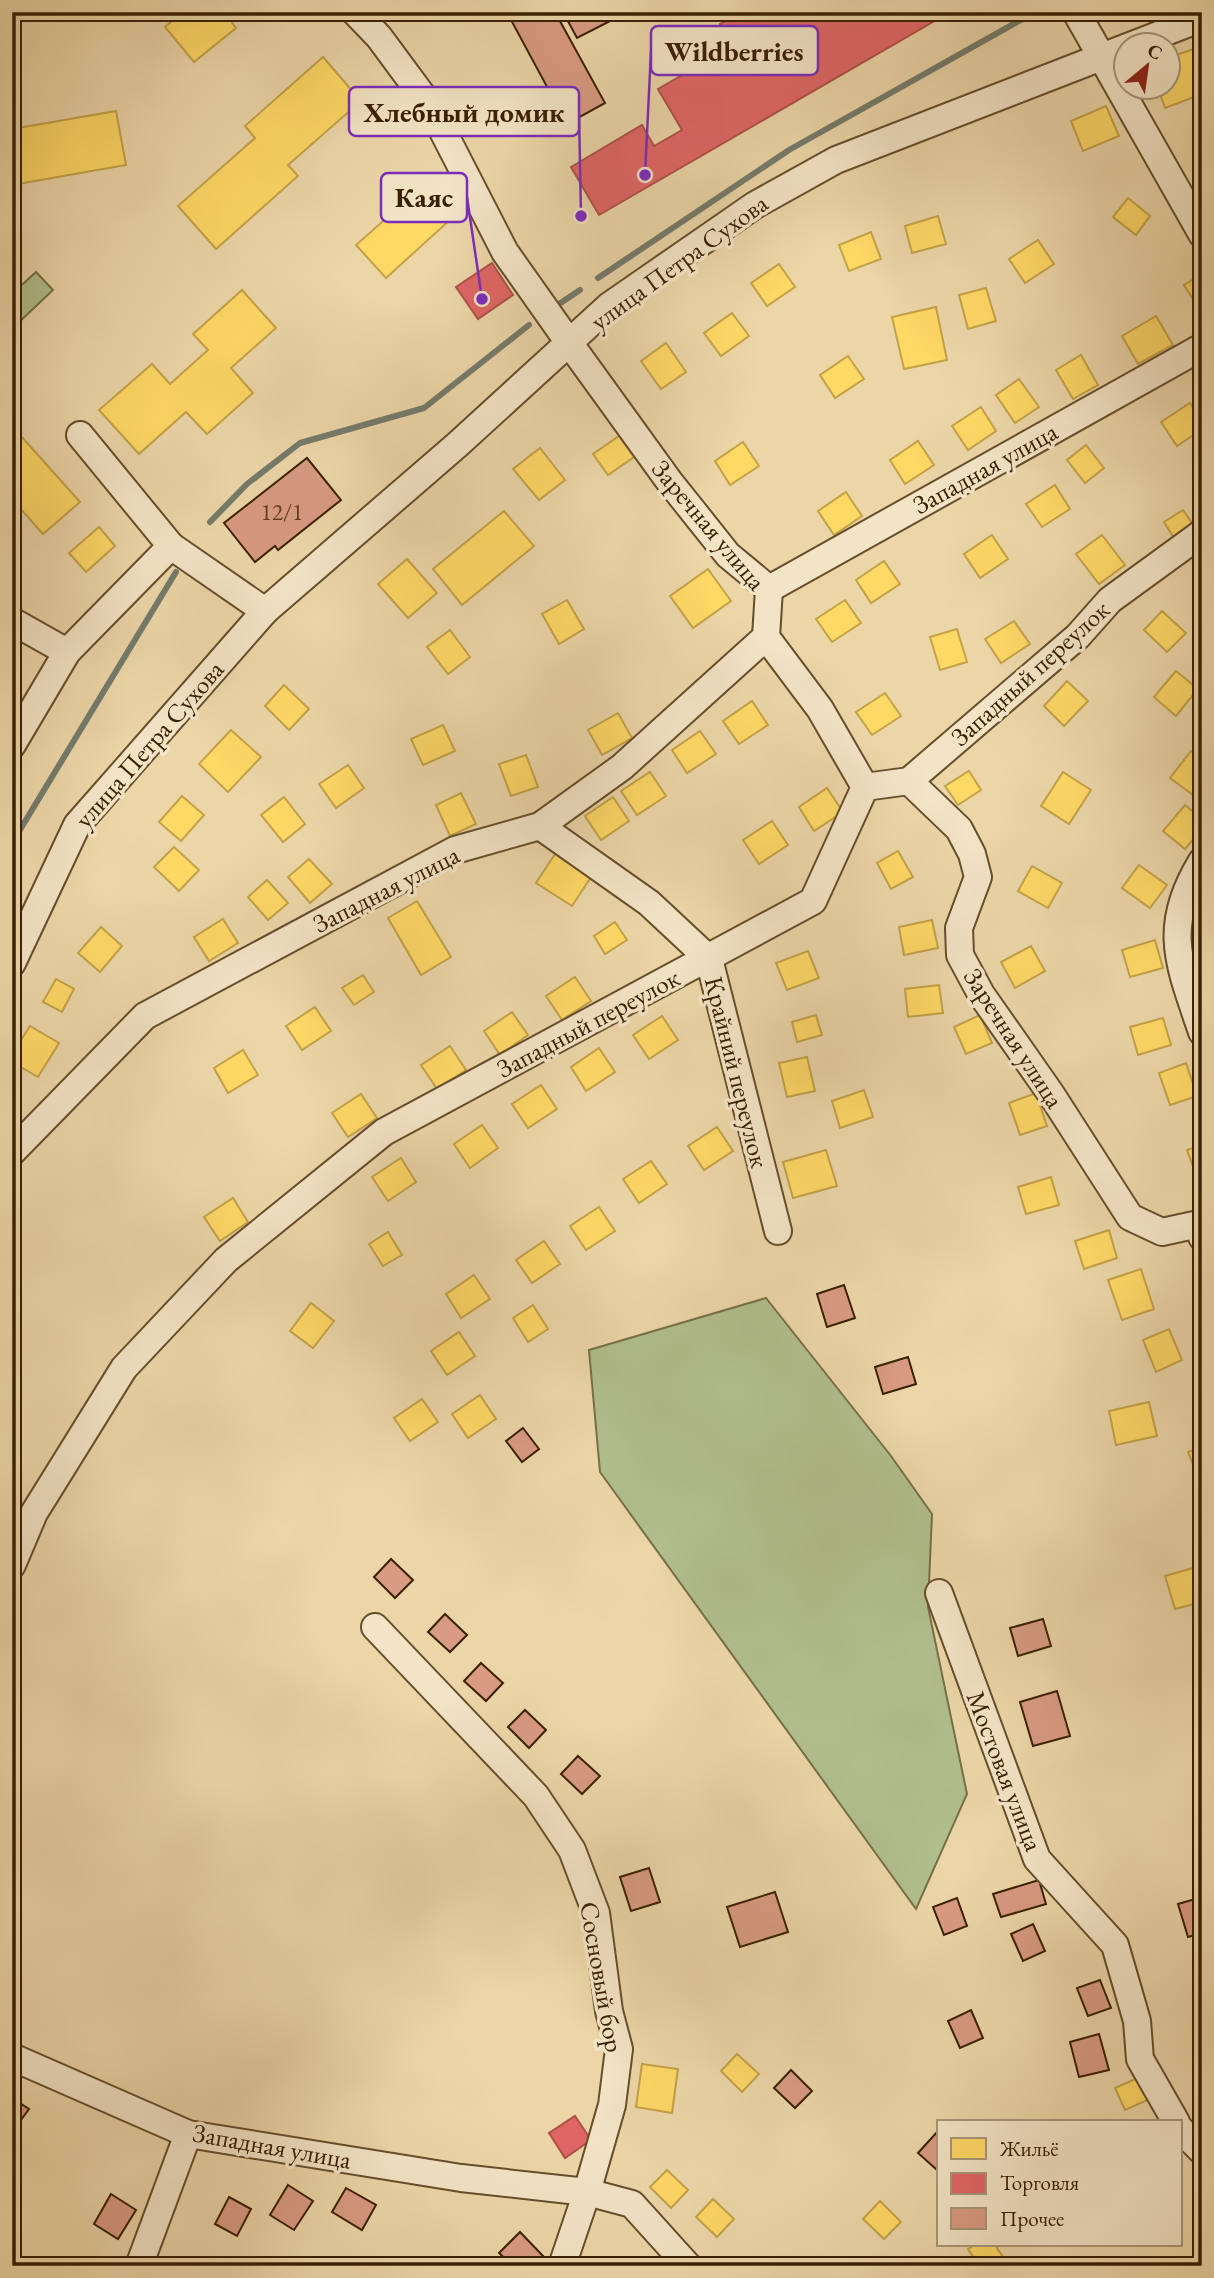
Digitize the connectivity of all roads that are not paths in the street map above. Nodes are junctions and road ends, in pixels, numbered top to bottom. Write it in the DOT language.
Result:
graph roads {
  1 [pos="355,12"];
  2 [pos="1076,12"];
  3 [pos="1202,18"];
  4 [pos="1101,55"];
  5 [pos="1202,234"];
  6 [pos="570,344"];
  7 [pos="1202,347"];
  8 [pos="80,435"];
  9 [pos="1202,533"];
  10 [pos="171,546"];
  11 [pos="769,589"];
  12 [pos="265,611"];
  13 [pos="12,621"];
  14 [pos="766,637"];
  15 [pos="67,652"];
  16 [pos="12,745"];
  17 [pos="909,781"];
  18 [pos="865,787"];
  19 [pos="540,826"];
  20 [pos="1202,861"];
  21 [pos="709,959"];
  22 [pos="12,963"];
  23 [pos="1202,1032"];
  24 [pos="12,1152"];
  25 [pos="1201,1228"];
  26 [pos="778,1231"];
  27 [pos="12,1565"];
  28 [pos="939,1593"];
  29 [pos="375,1627"];
  30 [pos="12,2057"];
  31 [pos="1175,2120"];
  32 [pos="1182,2131"];
  33 [pos="188,2134"];
  34 [pos="1202,2151"];
  35 [pos="587,2192"];
  36 [pos="139,2266"];
  37 [pos="562,2266"];
  38 [pos="688,2266"];
  1 -- 6 [label="street, Заречная улица"];
  2 -- 4 [label="street"];
  3 -- 4 [label="street, улица Петра Сухова"];
  4 -- 5 [label="street"];
  4 -- 6 [label="street, улица Петра Сухова"];
  6 -- 11 [label="street, Заречная улица"];
  6 -- 12 [label="street, улица Петра Сухова"];
  7 -- 11 [label="street, Западная улица"];
  8 -- 10 [label="street"];
  9 -- 17 [label="street, Западный переулок"];
  10 -- 12 [label="street"];
  10 -- 15 [label="street"];
  11 -- 14 [label="street, Заречная улица"];
  12 -- 22 [label="street, улица Петра Сухова"];
  13 -- 15 [label="street"];
  14 -- 18 [label="street"];
  14 -- 19 [label="street, Западная улица"];
  15 -- 16 [label="street"];
  17 -- 18 [label="street"];
  17 -- 25 [label="street, Заречная улица"];
  18 -- 21 [label="street, Западный переулок"];
  19 -- 21 [label="street, Крайний переулок"];
  19 -- 24 [label="street, Западная улица"];
  20 -- 23 [label="street"];
  21 -- 26 [label="street, Крайний переулок"];
  21 -- 27 [label="street, Западный переулок"];
  28 -- 31 [label="street, Мостовая улица"];
  29 -- 35 [label="street, Сосновый бор"];
  30 -- 33 [label="street, Западная улица"];
  32 -- 34 [label="street"];
  33 -- 35 [label="street, Западная улица"];
  33 -- 36 [label="street"];
  35 -- 37 [label="street, Сосновый бор"];
  35 -- 38 [label="street"];
}
